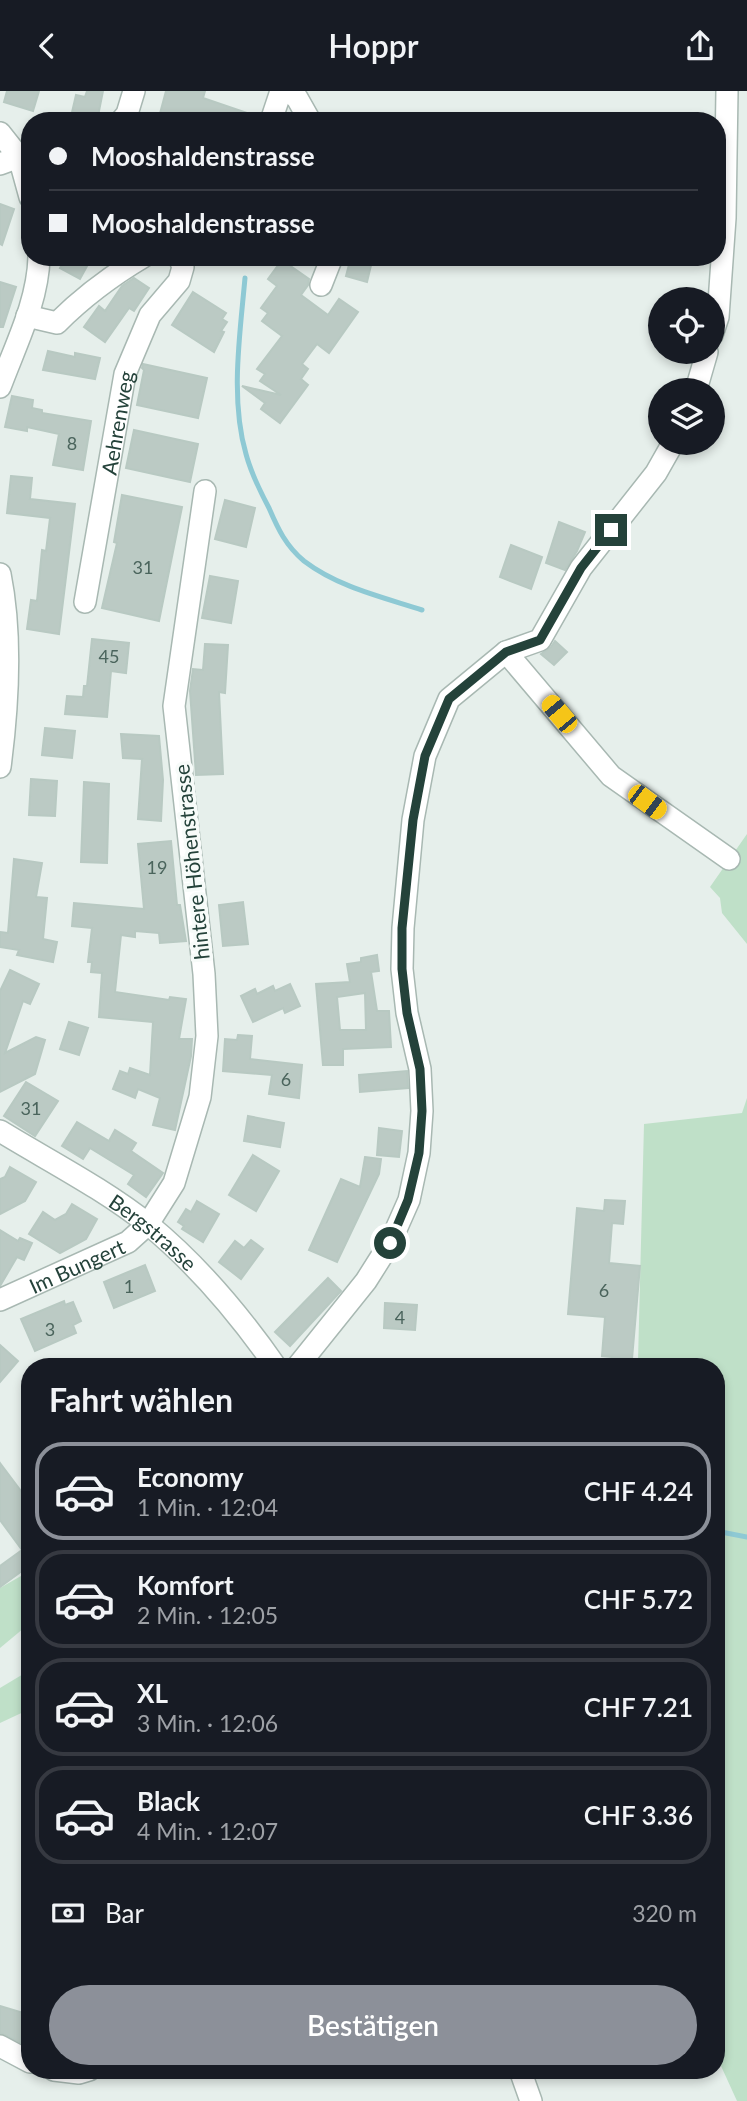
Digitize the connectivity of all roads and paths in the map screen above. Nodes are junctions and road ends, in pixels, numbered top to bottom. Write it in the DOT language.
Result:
graph roads {
  1 [pos="134,91"];
  2 [pos="281,91"];
  3 [pos="287,91"];
  4 [pos="727,91"];
  5 [pos="129,112"];
  6 [pos="274,112"];
  7 [pos="305,112"];
  8 [pos="0,134"];
  9 [pos="726,154"];
  10 [pos="16,159"];
  11 [pos="39,266"];
  12 [pos="128,266"];
  13 [pos="183,266"];
  14 [pos="328,266"];
  15 [pos="722,266"];
  16 [pos="321,285"];
  17 [pos="720,287"];
  18 [pos="27,316"];
  19 [pos="0,387"];
  20 [pos="666,455"];
  21 [pos="205,491"];
  22 [pos="0,574"];
  23 [pos="85,602"];
  24 [pos="506,652"];
  25 [pos="0,767"];
  26 [pos="729,859"];
  27 [pos="0,1131"];
  28 [pos="148,1224"];
  29 [pos="0,1300"];
  30 [pos="269,1358"];
  31 [pos="304,1358"];
  32 [pos="0,2046"];
  33 [pos="21,2057"];
  34 [pos="523,2079"];
  35 [pos="531,2101"];
  1 -- 5 [label="street"];
  2 -- 6 [label="street"];
  3 -- 7 [label="street"];
  4 -- 9 [label="street"];
  8 -- 10 [label="street"];
  11 -- 18 [label="street"];
  12 -- 18 [label="street"];
  13 -- 23 [label="street, Aehrenweg"];
  14 -- 16 [label="street"];
  15 -- 17 [label="street"];
  18 -- 19 [label="street"];
  20 -- 24 [label="street"];
  21 -- 28 [label="street, hintere Höhenstrasse"];
  22 -- 25 [label="street"];
  24 -- 26 [label="street"];
  24 -- 31 [label="street"];
  27 -- 28 [label="street, Bergstrasse"];
  28 -- 29 [label="street, Im Bungert"];
  28 -- 30 [label="street, Bergstrasse"];
  32 -- 33 [label="street"];
  34 -- 35 [label="street"];
}
